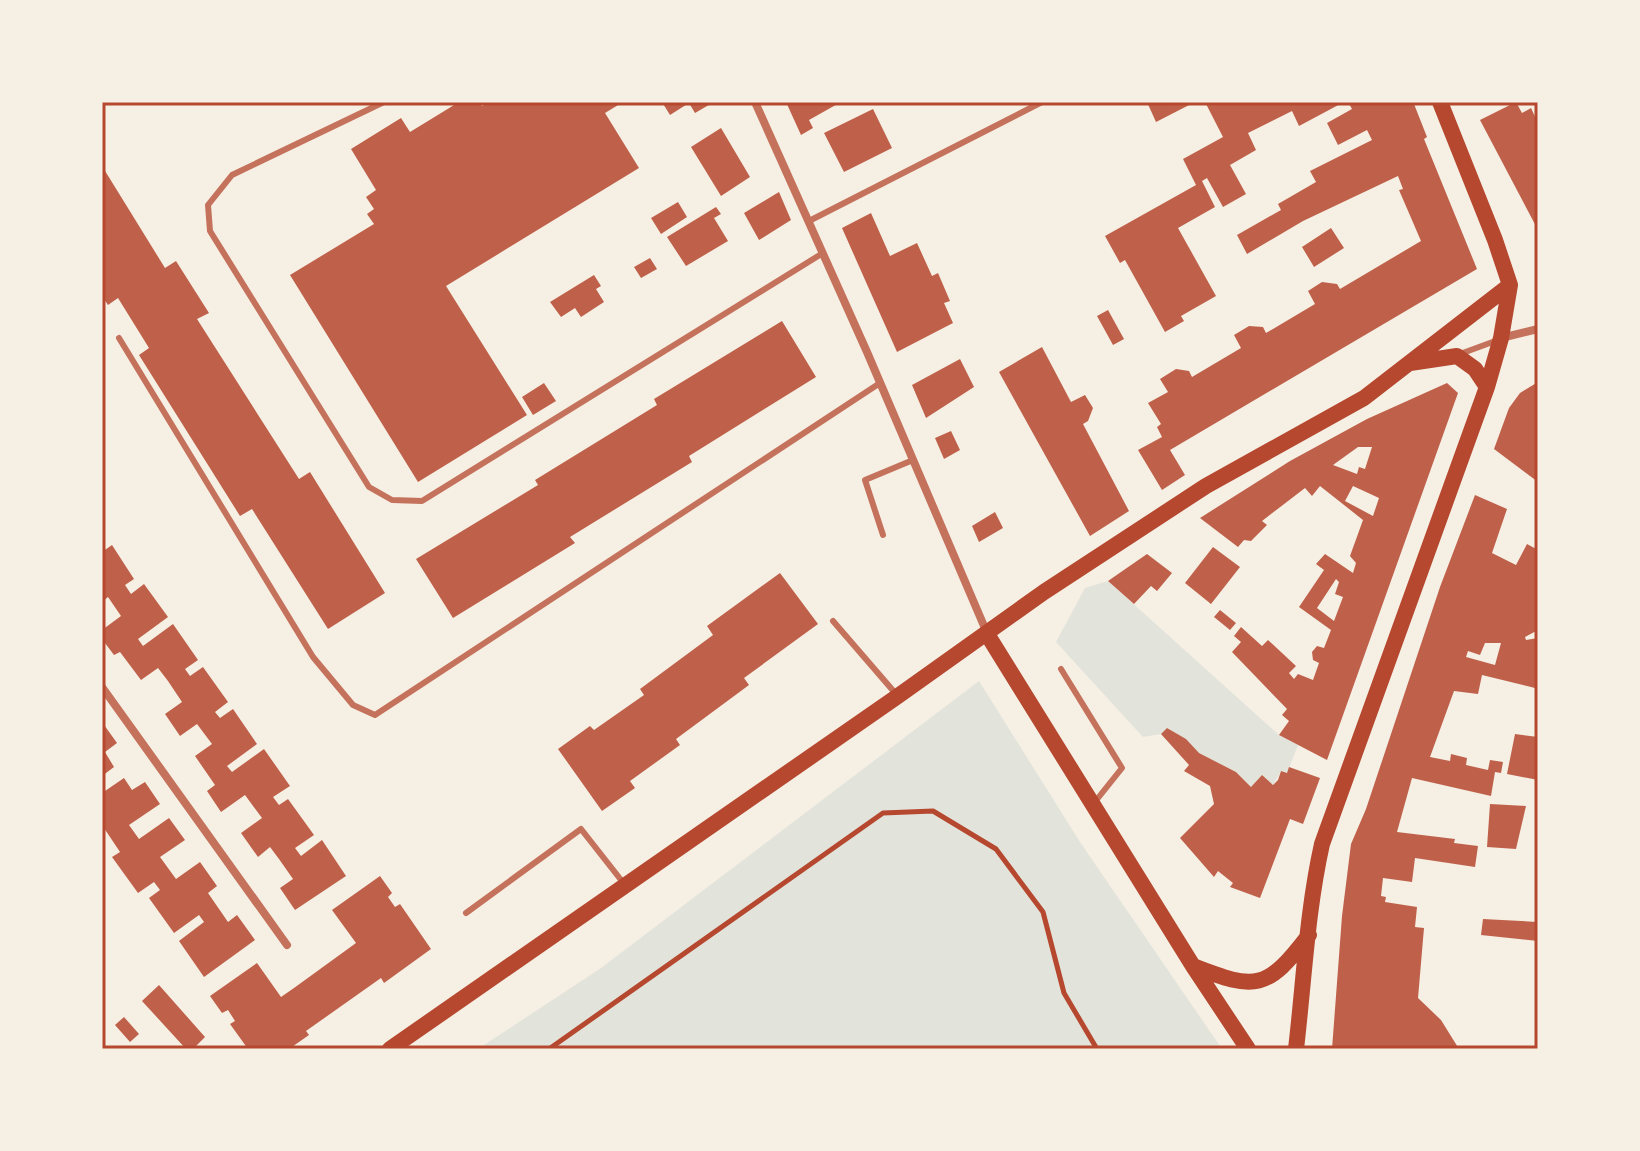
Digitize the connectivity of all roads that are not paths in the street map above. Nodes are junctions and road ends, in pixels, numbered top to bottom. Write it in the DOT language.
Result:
graph roads {
  1 [pos="384,102"];
  2 [pos="755,102"];
  3 [pos="1042,102"];
  4 [pos="1440,102"];
  5 [pos="809,221"];
  6 [pos="823,253"];
  7 [pos="1510,285"];
  8 [pos="1538,329"];
  9 [pos="119,338"];
  10 [pos="1501,338"];
  11 [pos="1457,356"];
  12 [pos="1408,363"];
  13 [pos="880,383"];
  14 [pos="1487,387"];
  15 [pos="913,460"];
  16 [pos="883,535"];
  17 [pos="833,621"];
  18 [pos="987,634"];
  19 [pos="1061,669"];
  20 [pos="102,687"];
  21 [pos="898,696"];
  22 [pos="1093,805"];
  23 [pos="625,885"];
  24 [pos="466,913"];
  25 [pos="1310,934"];
  26 [pos="287,945"];
  27 [pos="1193,966"];
  28 [pos="390,1049"];
  29 [pos="1248,1049"];
  30 [pos="1296,1049"];
  1 -- 6 [label="lane"];
  2 -- 5 [label="street"];
  3 -- 5 [label="lane"];
  4 -- 7 [label="main road"];
  5 -- 6 [label="street"];
  6 -- 13 [label="street"];
  7 -- 10 [label="main road"];
  7 -- 12 [label="main road"];
  8 -- 10 [label="street"];
  9 -- 13 [label="lane"];
  10 -- 11 [label="lane"];
  10 -- 14 [label="main road"];
  11 -- 12 [label="main road"];
  11 -- 14 [label="main road"];
  12 -- 18 [label="main road"];
  13 -- 15 [label="street"];
  14 -- 25 [label="main road"];
  15 -- 16 [label="lane"];
  15 -- 18 [label="street"];
  17 -- 21 [label="lane"];
  18 -- 21 [label="main road"];
  18 -- 22 [label="main road"];
  19 -- 22 [label="lane"];
  20 -- 26 [label="street"];
  21 -- 23 [label="main road"];
  22 -- 27 [label="main road"];
  23 -- 24 [label="lane"];
  23 -- 28 [label="main road"];
  25 -- 27 [label="main road"];
  25 -- 30 [label="main road"];
  27 -- 29 [label="main road"];
}
